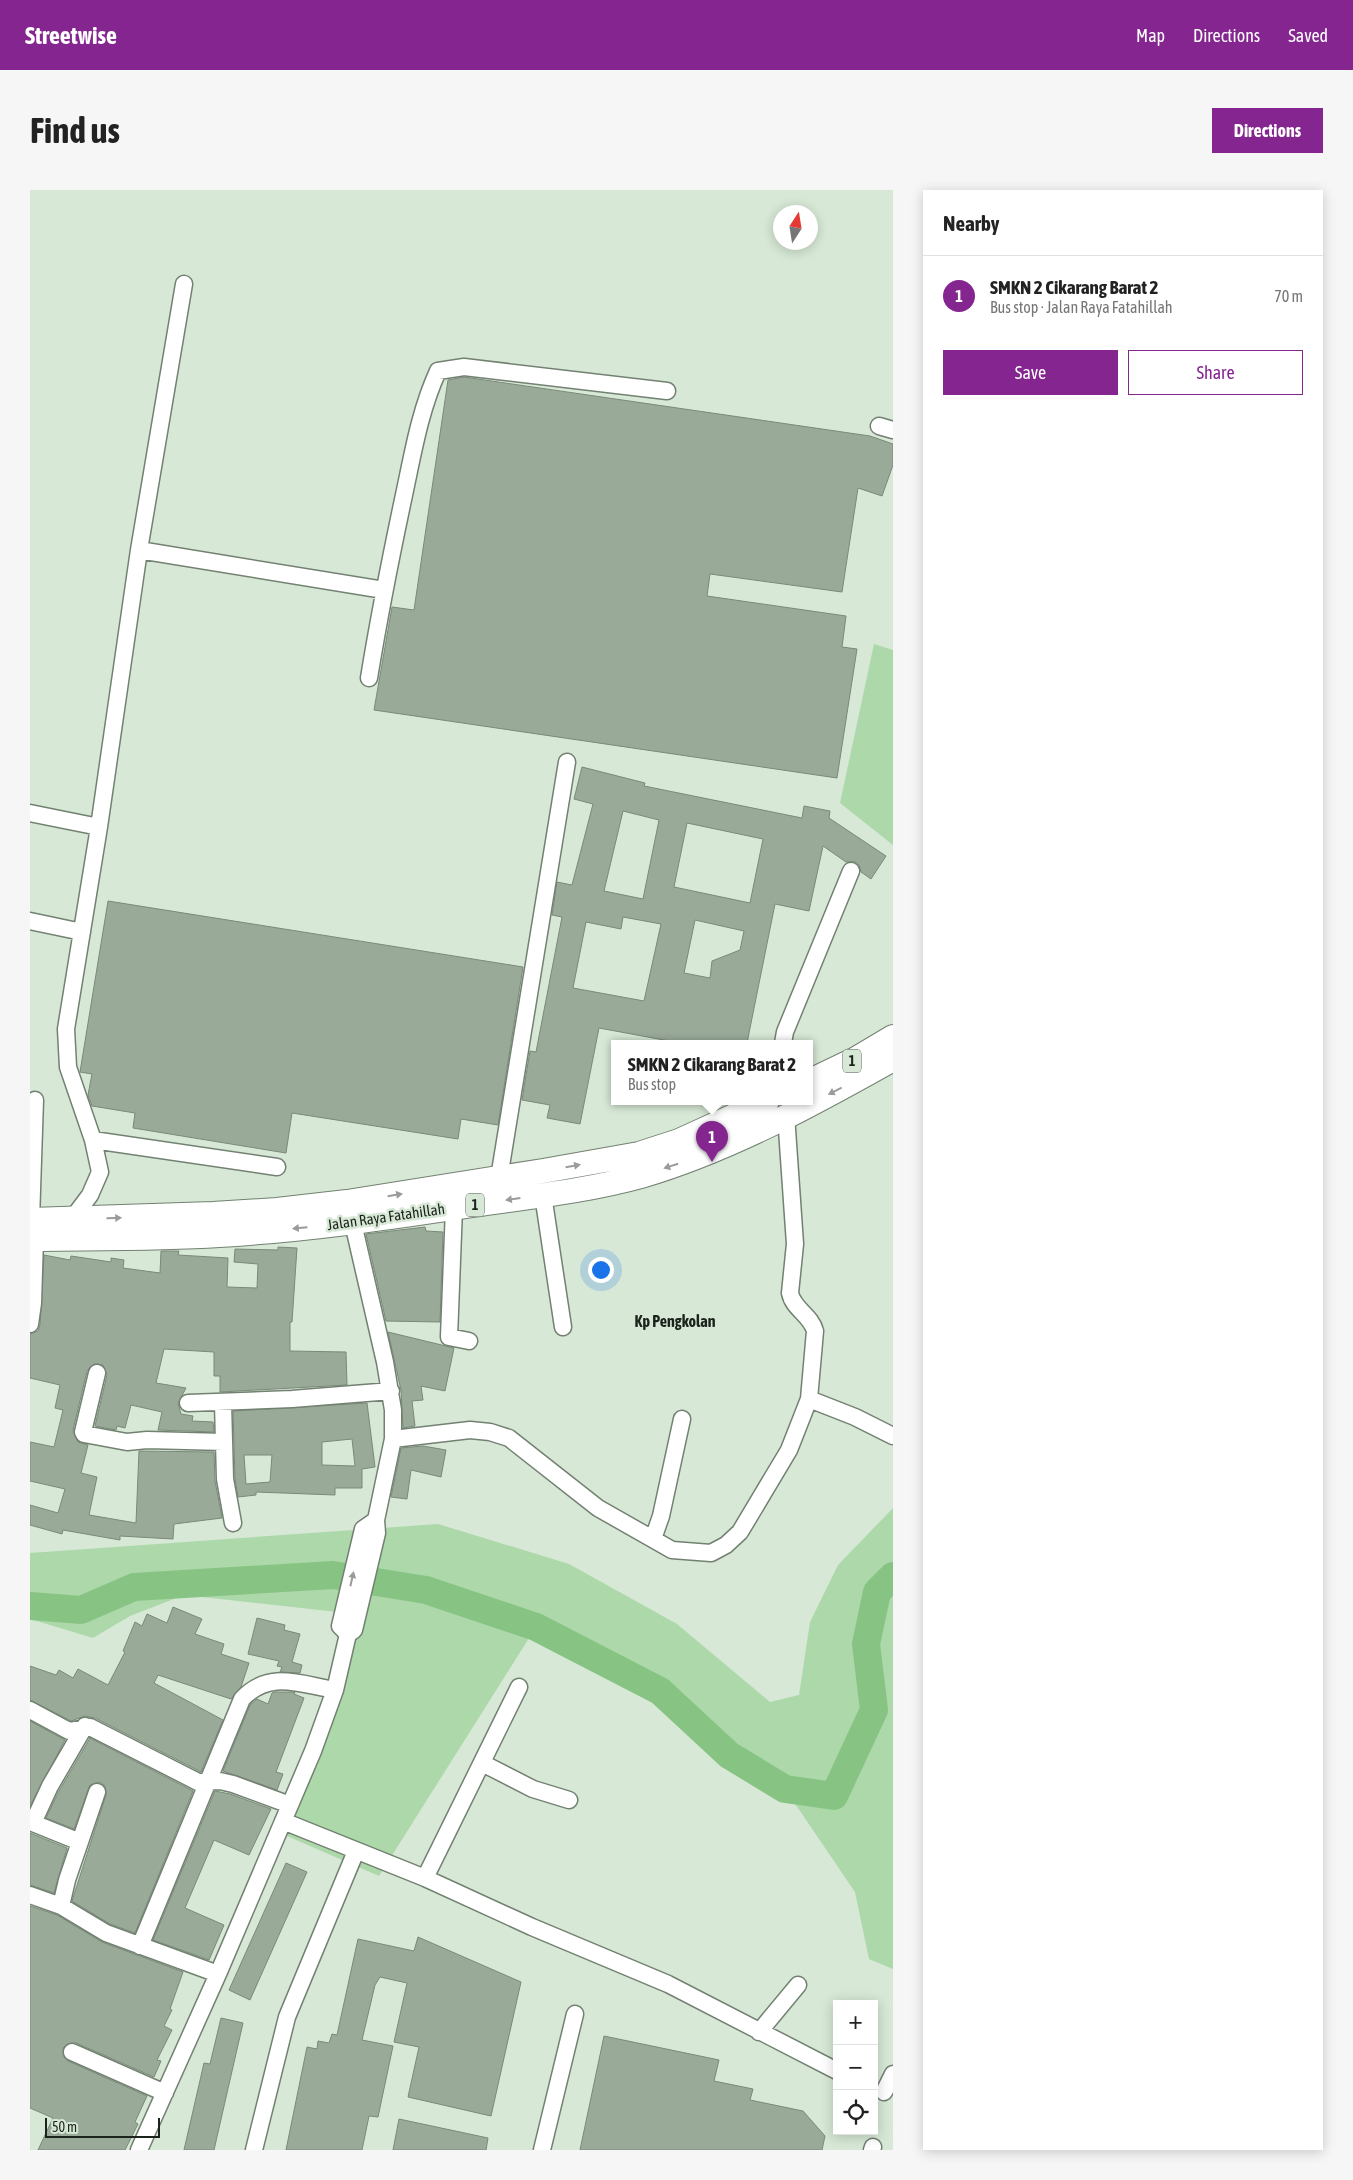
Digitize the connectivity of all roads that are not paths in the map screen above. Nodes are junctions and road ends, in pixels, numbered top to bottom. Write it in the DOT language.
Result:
graph roads {
  1 [pos="184,284"];
  2 [pos="667,391"];
  3 [pos="139,550"];
  4 [pos="384,590"];
  5 [pos="369,678"];
  6 [pos="568,762"];
  7 [pos="30,813"];
  8 [pos="99,827"];
  9 [pos="851,871"];
  10 [pos="30,921"];
  11 [pos="82,932"];
  12 [pos="893,1037"];
  13 [pos="784,1040"];
  14 [pos="893,1059"];
  15 [pos="813,1080"];
  16 [pos="35,1100"];
  17 [pos="813,1101"];
  18 [pos="758,1105"];
  19 [pos="805,1105"];
  20 [pos="786,1115"];
  21 [pos="93,1140"];
  22 [pos="277,1167"];
  23 [pos="499,1178"];
  24 [pos="543,1194"];
  25 [pos="454,1208"];
  26 [pos="72,1219"];
  27 [pos="353,1223"];
  28 [pos="32,1229"];
  29 [pos="30,1324"];
  30 [pos="563,1327"];
  31 [pos="469,1341"];
  32 [pos="96,1372"];
  33 [pos="391,1391"];
  34 [pos="809,1399"];
  35 [pos="188,1403"];
  36 [pos="223,1403"];
  37 [pos="682,1419"];
  38 [pos="893,1436"];
  39 [pos="393,1439"];
  40 [pos="224,1442"];
  41 [pos="233,1523"];
  42 [pos="653,1539"];
  43 [pos="519,1687"];
  44 [pos="335,1690"];
  45 [pos="30,1710"];
  46 [pos="84,1726"];
  47 [pos="482,1763"];
  48 [pos="209,1783"];
  49 [pos="97,1792"];
  50 [pos="569,1800"];
  51 [pos="290,1805"];
  52 [pos="283,1821"];
  53 [pos="80,1842"];
  54 [pos="356,1851"];
  55 [pos="425,1878"];
  56 [pos="30,1895"];
  57 [pos="61,1906"];
  58 [pos="140,1946"];
  59 [pos="218,1974"];
  60 [pos="798,1985"];
  61 [pos="575,2014"];
  62 [pos="759,2032"];
  63 [pos="72,2052"];
  64 [pos="833,2069"];
  65 [pos="893,2074"];
  66 [pos="165,2093"];
  67 [pos="884,2093"];
  68 [pos="139,2150"];
  69 [pos="254,2150"];
  70 [pos="542,2150"];
  1 -- 3 [label="street"];
  2 -- 4 [label="street"];
  3 -- 4 [label="street"];
  3 -- 8 [label="street"];
  4 -- 5 [label="street"];
  6 -- 23 [label="street"];
  7 -- 8 [label="street"];
  8 -- 11 [label="street"];
  9 -- 13 [label="street"];
  10 -- 11 [label="street"];
  11 -- 21 [label="street"];
  12 -- 15 [label="highway, 1"];
  14 -- 17 [label="highway, Jalan Raya Fatahillah / 1, one-way"];
  16 -- 28 [label="street"];
  23 -- 18 [label="highway, Jalan Raya Fatahillah / 1, one-way"];
  19 -- 20 [label="highway, Jalan Raya Fatahillah / 1, one-way"];
  20 -- 24 [label="highway, Jalan Raya Fatahillah / 1, one-way"];
  20 -- 34 [label="street"];
  21 -- 22 [label="street"];
  21 -- 26 [label="street"];
  26 -- 23 [label="highway, Jalan Raya Fatahillah / 1, one-way"];
  24 -- 25 [label="highway, Jalan Raya Fatahillah / 1, one-way"];
  24 -- 30 [label="street"];
  25 -- 27 [label="highway, Jalan Raya Fatahillah / 1"];
  25 -- 31 [label="street"];
  26 -- 28 [label="highway, Jalan Raya Fatahillah / 1"];
  27 -- 28 [label="highway, Jalan Raya Fatahillah / 1, one-way"];
  27 -- 33 [label="street"];
  28 -- 29 [label="street"];
  32 -- 40 [label="street"];
  33 -- 36 [label="street"];
  33 -- 39 [label="street"];
  34 -- 38 [label="street"];
  34 -- 42 [label="street"];
  35 -- 36 [label="street"];
  36 -- 40 [label="street"];
  37 -- 42 [label="street"];
  39 -- 42 [label="street"];
  39 -- 44 [label="street"];
  40 -- 41 [label="street"];
  43 -- 47 [label="street"];
  44 -- 48 [label="street"];
  44 -- 51 [label="street"];
  45 -- 46 [label="street"];
  46 -- 48 [label="street"];
  46 -- 53 [label="street"];
  47 -- 50 [label="street"];
  47 -- 55 [label="street"];
  48 -- 51 [label="street"];
  48 -- 58 [label="street"];
  49 -- 53 [label="street"];
  51 -- 52 [label="street"];
  52 -- 54 [label="street"];
  52 -- 59 [label="street"];
  53 -- 57 [label="street"];
  54 -- 55 [label="street"];
  54 -- 69 [label="street"];
  55 -- 62 [label="street"];
  56 -- 57 [label="street"];
  57 -- 58 [label="street"];
  58 -- 59 [label="street"];
  59 -- 66 [label="street"];
  60 -- 62 [label="street"];
  61 -- 70 [label="street"];
  62 -- 64 [label="street"];
  63 -- 66 [label="street"];
  65 -- 67 [label="street"];
  66 -- 68 [label="street"];
}
